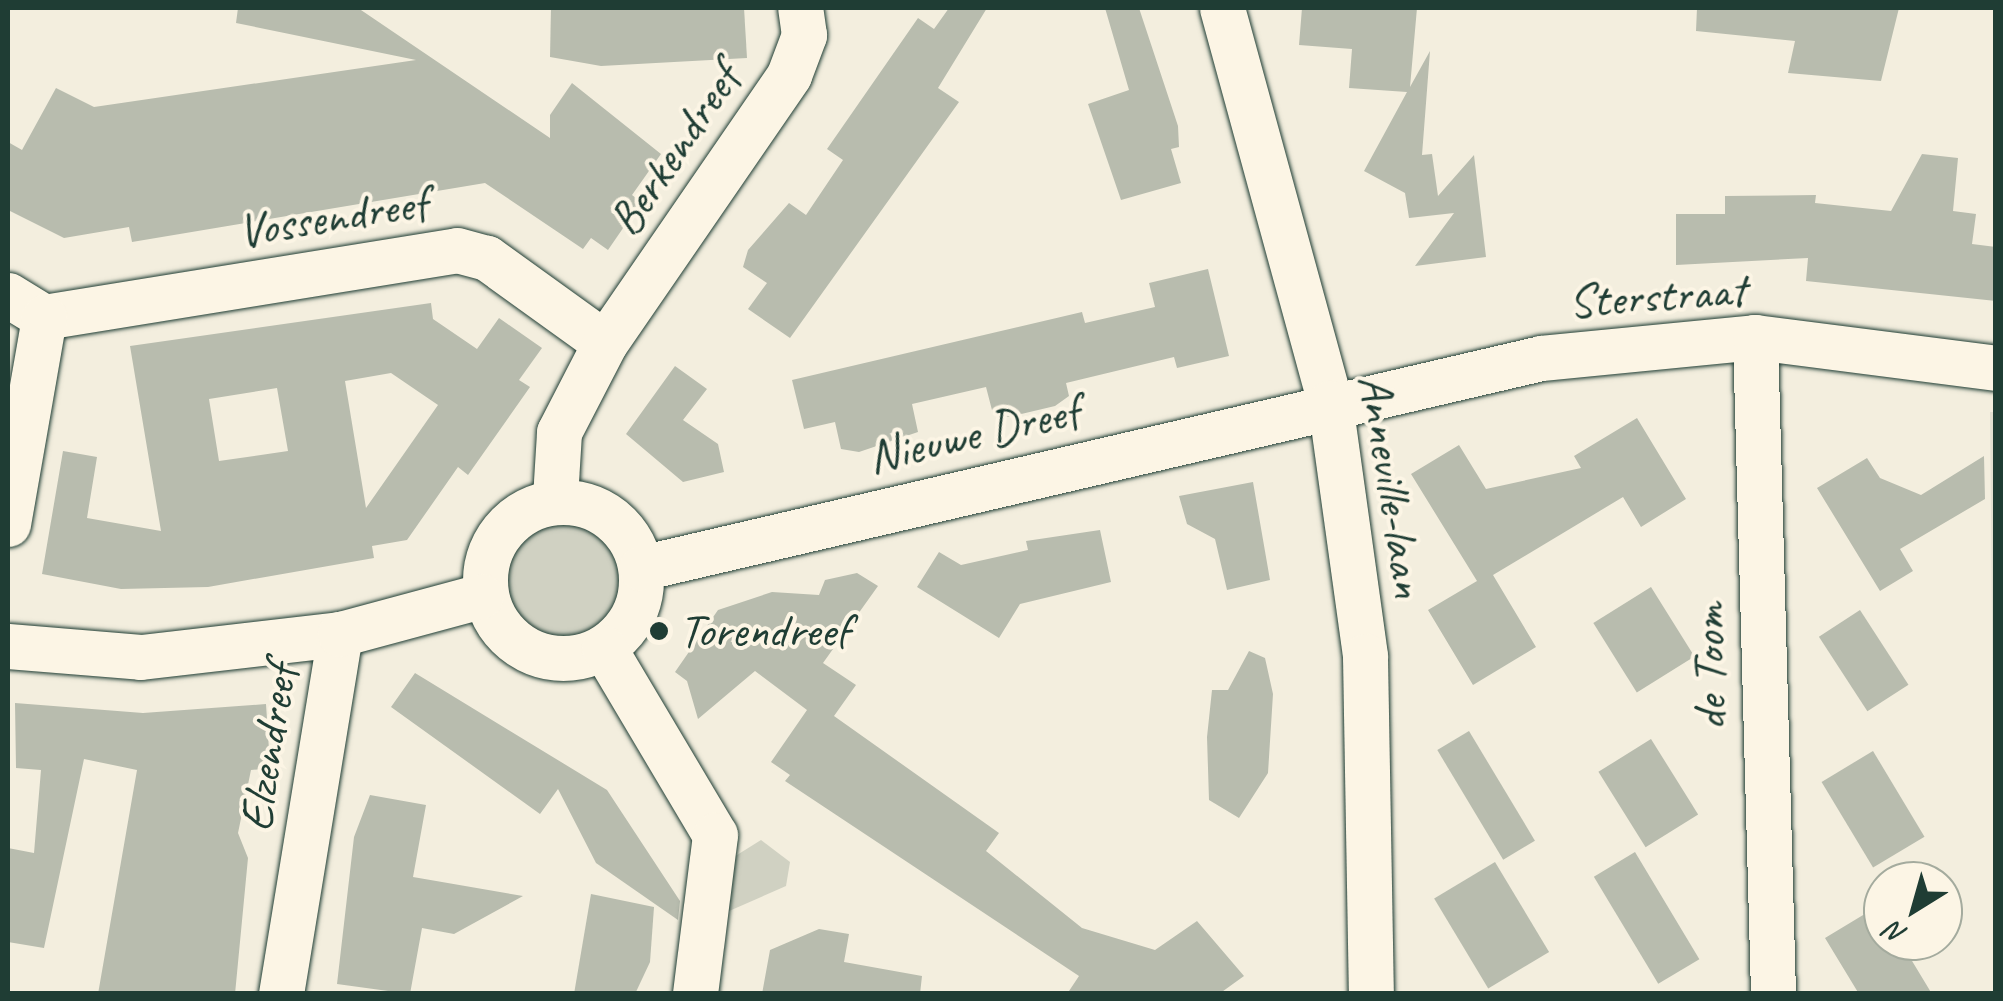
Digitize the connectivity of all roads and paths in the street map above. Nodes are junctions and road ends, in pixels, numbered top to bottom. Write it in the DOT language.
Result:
graph roads {
  1 [pos="800,8"];
  2 [pos="1222,8"];
  3 [pos="26,306"];
  4 [pos="1755,338"];
  5 [pos="605,343"];
  6 [pos="1996,368"];
  7 [pos="1330,404"];
  8 [pos="556,498"];
  9 [pos="8,524"];
  10 [pos="640,568"];
  11 [pos="481,596"];
  12 [pos="340,634"];
  13 [pos="8,646"];
  14 [pos="604,648"];
  15 [pos="281,994"];
  16 [pos="695,994"];
  17 [pos="1371,994"];
  18 [pos="1773,994"];
  1 -- 5 [label="street, Berkendreef"];
  2 -- 7 [label="street, Anneville-laan"];
  3 -- 5 [label="street, Vossendreef"];
  3 -- 9 [label="street"];
  4 -- 6 [label="street, Sterstraat"];
  4 -- 7 [label="street, Sterstraat"];
  4 -- 18 [label="street, de Toom"];
  5 -- 8 [label="street"];
  7 -- 10 [label="street, Nieuwe Dreef"];
  7 -- 17 [label="street, Anneville-laan"];
  8 -- 10 [label="street"];
  8 -- 11 [label="street"];
  10 -- 14 [label="street"];
  11 -- 12 [label="street, Elzendreef"];
  11 -- 14 [label="street"];
  12 -- 13 [label="street"];
  12 -- 15 [label="street, Elzendreef"];
  14 -- 16 [label="street"];
}
